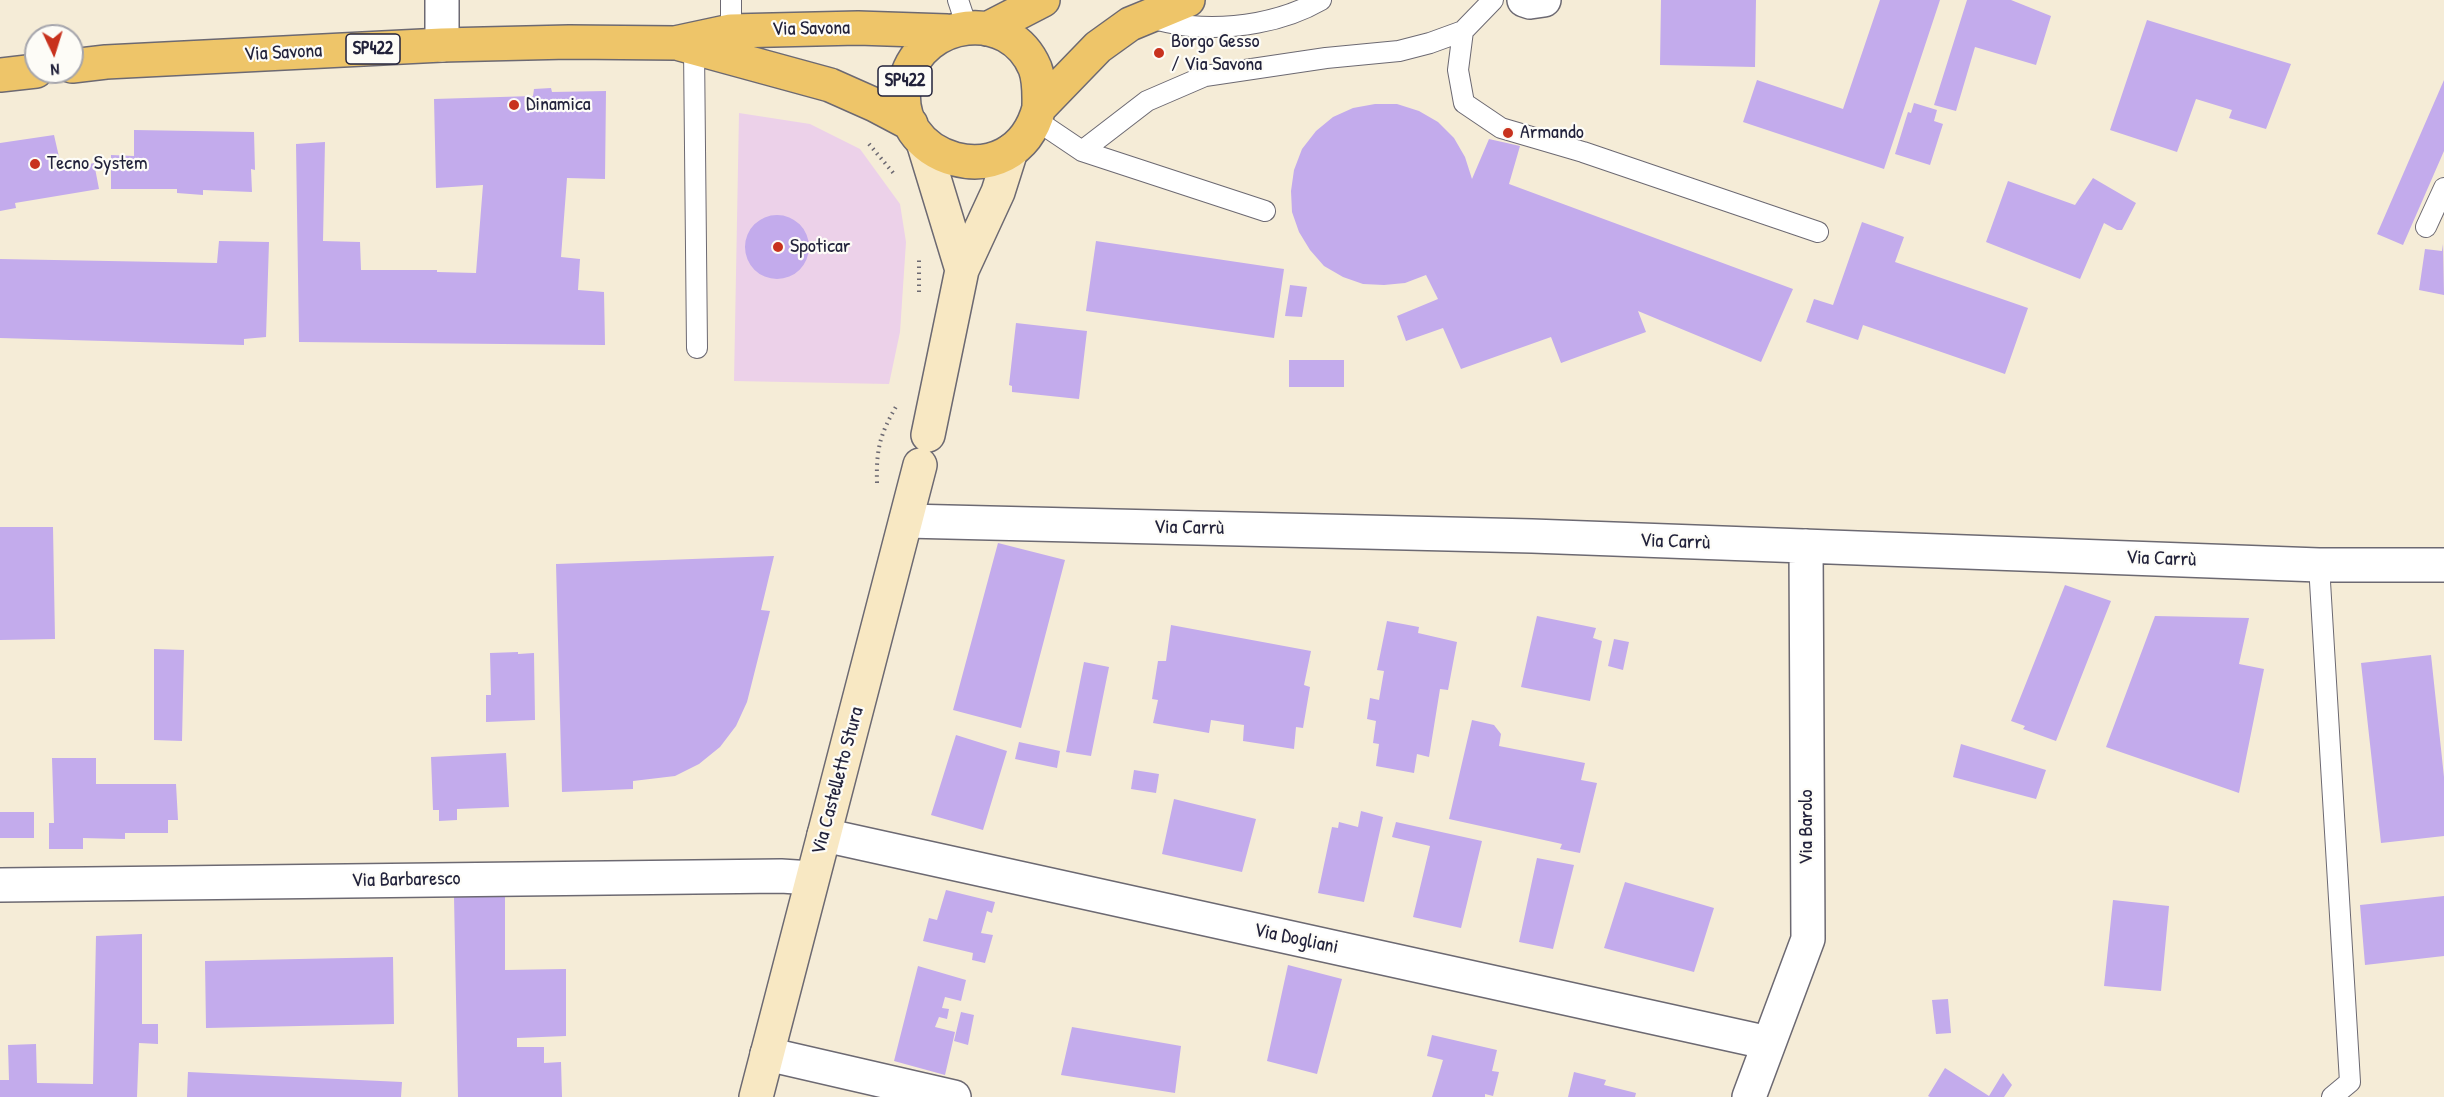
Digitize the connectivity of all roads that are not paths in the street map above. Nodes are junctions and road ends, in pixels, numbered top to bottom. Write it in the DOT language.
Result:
graph roads {
  1 [pos="441,0"];
  2 [pos="1042,0"];
  3 [pos="1188,0"];
  4 [pos="1321,0"];
  5 [pos="1493,0"];
  6 [pos="1524,0"];
  7 [pos="1544,0"];
  8 [pos="731,15"];
  9 [pos="1146,17"];
  10 [pos="965,22"];
  11 [pos="1463,32"];
  12 [pos="442,45"];
  13 [pos="685,46"];
  14 [pos="84,65"];
  15 [pos="24,72"];
  16 [pos="0,75"];
  17 [pos="1037,114"];
  18 [pos="917,133"];
  19 [pos="1011,151"];
  20 [pos="1082,151"];
  21 [pos="2444,188"];
  22 [pos="1266,211"];
  23 [pos="2426,227"];
  24 [pos="1818,232"];
  25 [pos="962,270"];
  26 [pos="697,348"];
  27 [pos="906,521"];
  28 [pos="1806,546"];
  29 [pos="2319,565"];
  30 [pos="2444,566"];
  31 [pos="824,835"];
  32 [pos="812,878"];
  33 [pos="0,885"];
  34 [pos="1769,1043"];
  35 [pos="767,1054"];
  36 [pos="756,1097"];
  37 [pos="954,1097"];
  38 [pos="1749,1097"];
  39 [pos="2332,1097"];
  1 -- 12 [label="street"];
  2 -- 10 [label="main road, SP422"];
  3 -- 9 [label="main road"];
  4 -- 9 [label="lane"];
  5 -- 11 [label="lane"];
  6 -- 7 [label="street"];
  8 -- 10 [label="main road, Via Savona / SP422"];
  8 -- 13 [label="main road, Via Savona / SP422"];
  9 -- 17 [label="main road"];
  10 -- 17 [label="main road, SP422"];
  10 -- 18 [label="main road, SP422"];
  11 -- 20 [label="lane"];
  11 -- 24 [label="lane"];
  12 -- 13 [label="main road, Via Savona / SP422"];
  12 -- 14 [label="main road, Via Savona / SP422"];
  13 -- 18 [label="main road, Via Savona / SP422"];
  13 -- 26 [label="lane"];
  15 -- 16 [label="main road"];
  17 -- 19 [label="main road"];
  17 -- 20 [label="lane"];
  18 -- 19 [label="main road, SP422"];
  18 -- 25 [label="street, Via Castelletto Stura"];
  19 -- 25 [label="street, Via Castelletto Stura"];
  20 -- 22 [label="lane"];
  21 -- 23 [label="lane"];
  25 -- 27 [label="street, Via Castelletto Stura"];
  27 -- 28 [label="street, Via Carrù"];
  27 -- 31 [label="street, Via Castelletto Stura"];
  28 -- 29 [label="street, Via Carrù"];
  28 -- 34 [label="street, Via Barolo"];
  29 -- 30 [label="street, Via Carrù"];
  29 -- 39 [label="lane"];
  31 -- 32 [label="street, Via Castelletto Stura"];
  31 -- 34 [label="street, Via Dogliani"];
  32 -- 33 [label="street, Via Barbaresco"];
  32 -- 35 [label="street, Via Castelletto Stura"];
  34 -- 38 [label="street, Via Barolo"];
  35 -- 36 [label="street, Via Castelletto Stura"];
  35 -- 37 [label="street"];
}
